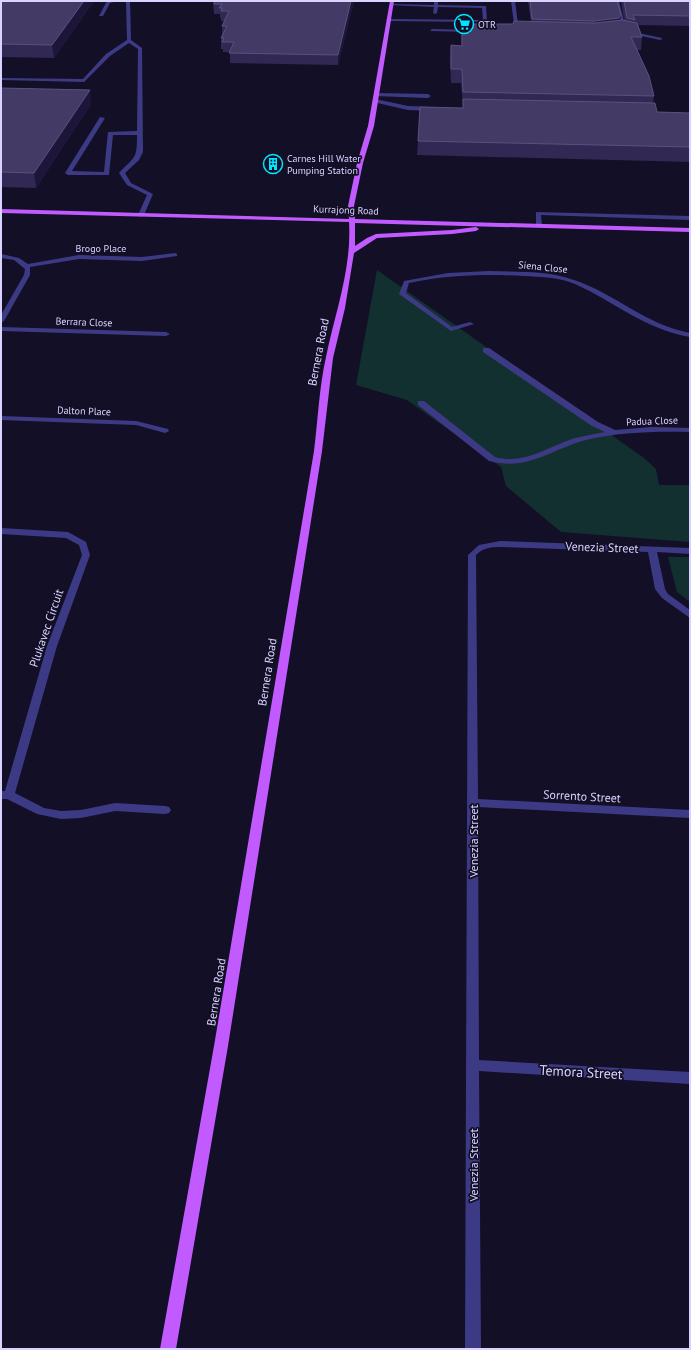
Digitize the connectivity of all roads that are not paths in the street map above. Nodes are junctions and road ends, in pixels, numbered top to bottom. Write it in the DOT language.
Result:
graph roads {
  1 [pos="116,1"];
  2 [pos="128,1"];
  3 [pos="513,1"];
  4 [pos="617,1"];
  5 [pos="391,3"];
  6 [pos="436,3"];
  7 [pos="101,15"];
  8 [pos="388,20"];
  9 [pos="433,21"];
  10 [pos="516,24"];
  11 [pos="432,30"];
  12 [pos="621,30"];
  13 [pos="481,31"];
  14 [pos="612,31"];
  15 [pos="660,39"];
  16 [pos="129,41"];
  17 [pos="1,79"];
  18 [pos="376,95"];
  19 [pos="428,96"];
  20 [pos="375,101"];
  21 [pos="442,109"];
  22 [pos="102,118"];
  23 [pos="140,133"];
  24 [pos="1,210"];
  25 [pos="141,215"];
  26 [pos="690,218"];
  27 [pos="351,220"];
  28 [pos="506,224"];
  29 [pos="539,226"];
  30 [pos="690,230"];
  31 [pos="351,252"];
  32 [pos="175,255"];
  33 [pos="1,256"];
  34 [pos="27,266"];
  35 [pos="1,322"];
  36 [pos="470,324"];
  37 [pos="1,329"];
  38 [pos="166,334"];
  39 [pos="690,335"];
  40 [pos="486,350"];
  41 [pos="421,403"];
  42 [pos="1,418"];
  43 [pos="690,430"];
  44 [pos="165,431"];
  45 [pos="614,433"];
  46 [pos="1,531"];
  47 [pos="652,549"];
  48 [pos="690,551"];
  49 [pos="690,615"];
  50 [pos="5,795"];
  51 [pos="473,803"];
  52 [pos="165,810"];
  53 [pos="690,814"];
  54 [pos="473,1065"];
  55 [pos="690,1078"];
  56 [pos="168,1349"];
  57 [pos="473,1349"];
  1 -- 7 [label="street"];
  2 -- 16 [label="street"];
  3 -- 10 [label="street"];
  4 -- 12 [label="street"];
  5 -- 6 [label="street"];
  5 -- 8 [label="main road, Bernera Road"];
  6 -- 9 [label="street"];
  6 -- 9 [label="street"];
  8 -- 9 [label="street"];
  8 -- 18 [label="main road, Bernera Road"];
  11 -- 13 [label="street"];
  12 -- 14 [label="street"];
  12 -- 15 [label="street"];
  16 -- 17 [label="street"];
  16 -- 23 [label="street"];
  18 -- 19 [label="street"];
  18 -- 20 [label="main road, Bernera Road"];
  20 -- 21 [label="street"];
  20 -- 27 [label="main road, Bernera Road"];
  22 -- 23 [label="street"];
  23 -- 25 [label="street"];
  24 -- 25 [label="main road, Kurrajong Road"];
  25 -- 27 [label="main road, Kurrajong Road"];
  26 -- 29 [label="street"];
  27 -- 28 [label="main road, Kurrajong Road"];
  27 -- 31 [label="main road, Bernera Road"];
  28 -- 29 [label="main road, Kurrajong Road"];
  28 -- 31 [label="main road"];
  29 -- 30 [label="main road, Kurrajong Road"];
  31 -- 56 [label="main road, Bernera Road"];
  32 -- 34 [label="street, Brogo Place"];
  33 -- 34 [label="street"];
  34 -- 35 [label="street"];
  36 -- 39 [label="street, Siena Close"];
  37 -- 38 [label="street, Berrara Close"];
  40 -- 45 [label="street"];
  41 -- 45 [label="street, Padua Close"];
  42 -- 44 [label="street, Dalton Place"];
  43 -- 45 [label="street, Padua Close"];
  46 -- 50 [label="street, Plukavec Circuit"];
  47 -- 48 [label="street, Venezia Street"];
  47 -- 49 [label="street"];
  47 -- 51 [label="street, Venezia Street"];
  50 -- 52 [label="street"];
  51 -- 53 [label="street, Sorrento Street"];
  51 -- 54 [label="street, Venezia Street"];
  54 -- 55 [label="street, Temora Street"];
  54 -- 57 [label="street, Venezia Street"];
}
